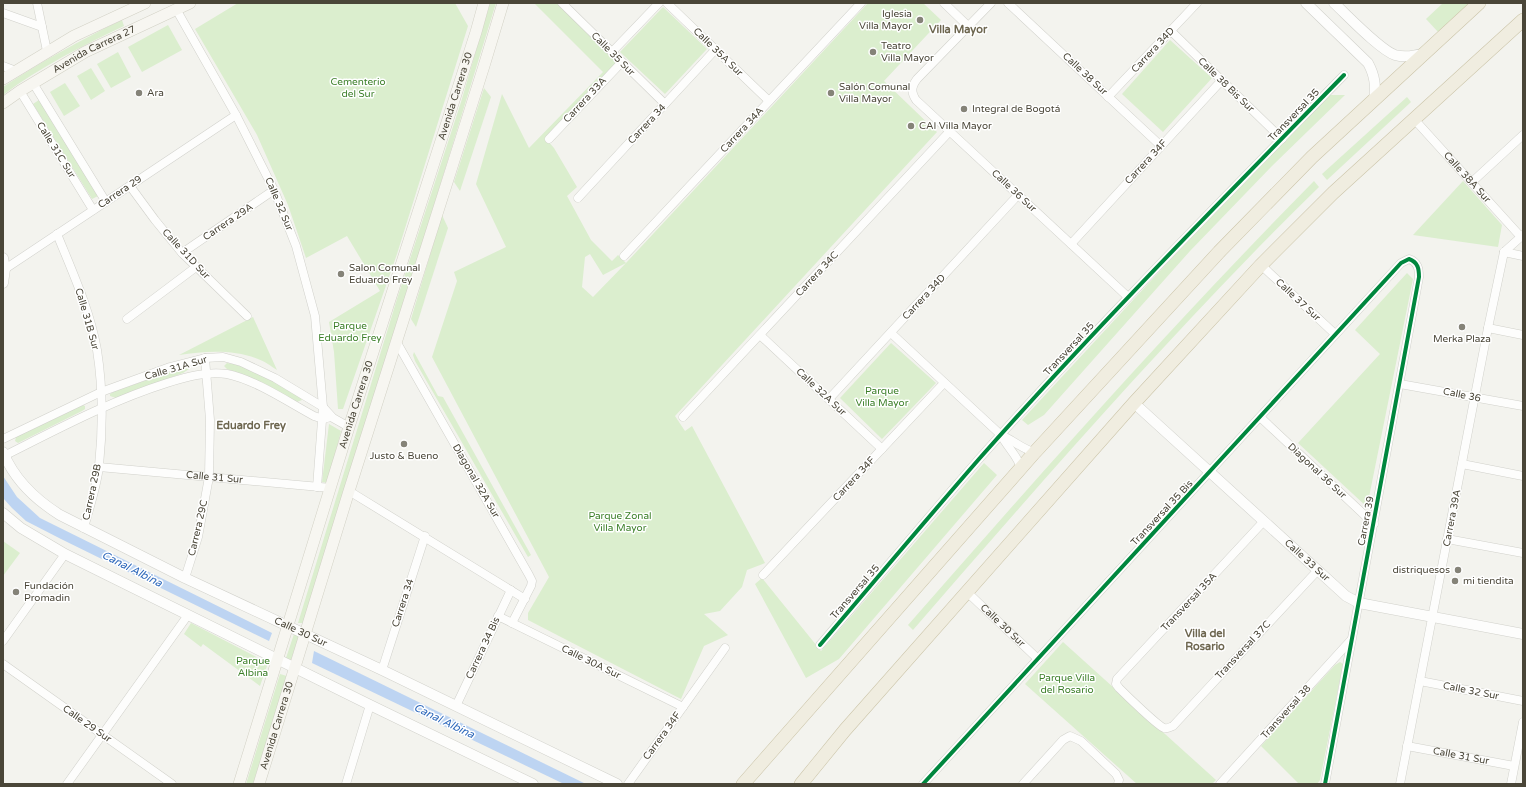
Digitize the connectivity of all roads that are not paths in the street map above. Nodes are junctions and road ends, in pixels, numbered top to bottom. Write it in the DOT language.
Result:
graph roads {
  1 [pos="37,3"];
  2 [pos="190,3"];
  3 [pos="474,3"];
  4 [pos="484,3"];
  5 [pos="503,3"];
  6 [pos="562,3"];
  7 [pos="658,3"];
  8 [pos="667,3"];
  9 [pos="861,3"];
  10 [pos="944,3"];
  11 [pos="991,3"];
  12 [pos="1008,3"];
  13 [pos="1197,3"];
  14 [pos="1306,3"];
  15 [pos="1334,3"];
  16 [pos="1479,3"];
  17 [pos="141,4"];
  18 [pos="176,9"];
  19 [pos="3,13"];
  20 [pos="1523,20"];
  21 [pos="42,27"];
  22 [pos="969,27"];
  23 [pos="1171,31"];
  24 [pos="476,32"];
  25 [pos="715,50"];
  26 [pos="47,52"];
  27 [pos="612,52"];
  28 [pos="1427,52"];
  29 [pos="622,62"];
  30 [pos="3,66"];
  31 [pos="16,71"];
  32 [pos="1344,75"];
  33 [pos="3,79"];
  34 [pos="1222,80"];
  35 [pos="33,82"];
  36 [pos="20,91"];
  37 [pos="1108,97"];
  38 [pos="1374,100"];
  39 [pos="769,101"];
  40 [pos="3,103"];
  41 [pos="665,104"];
  42 [pos="236,115"];
  43 [pos="1414,119"];
  44 [pos="950,131"];
  45 [pos="1523,135"];
  46 [pos="549,139"];
  47 [pos="1282,139"];
  48 [pos="1161,146"];
  49 [pos="1472,182"];
  50 [pos="130,186"];
  51 [pos="274,190"];
  52 [pos="1018,195"];
  53 [pos="578,198"];
  54 [pos="106,202"];
  55 [pos="93,210"];
  56 [pos="58,234"];
  57 [pos="1522,236"];
  58 [pos="1071,244"];
  59 [pos="1504,252"];
  60 [pos="182,253"];
  61 [pos="624,256"];
  62 [pos="1523,256"];
  63 [pos="3,258"];
  64 [pos="1415,262"];
  65 [pos="1261,265"];
  66 [pos="196,267"];
  67 [pos="4,269"];
  68 [pos="3,283"];
  69 [pos="1128,297"];
  70 [pos="247,316"];
  71 [pos="127,319"];
  72 [pos="1488,328"];
  73 [pos="891,333"];
  74 [pos="1335,334"];
  75 [pos="760,335"];
  76 [pos="1523,335"];
  77 [pos="396,342"];
  78 [pos="205,358"];
  79 [pos="206,374"];
  80 [pos="944,383"];
  81 [pos="1400,384"];
  82 [pos="102,392"];
  83 [pos="1475,397"];
  84 [pos="829,399"];
  85 [pos="1134,403"];
  86 [pos="1523,406"];
  87 [pos="323,407"];
  88 [pos="102,408"];
  89 [pos="683,417"];
  90 [pos="1260,417"];
  91 [pos="333,418"];
  92 [pos="323,419"];
  93 [pos="349,427"];
  94 [pos="1001,435"];
  95 [pos="3,439"];
  96 [pos="882,449"];
  97 [pos="1035,452"];
  98 [pos="4,454"];
  99 [pos="1462,464"];
  100 [pos="99,467"];
  101 [pos="1021,469"];
  102 [pos="1210,472"];
  103 [pos="1523,476"];
  104 [pos="209,477"];
  105 [pos="317,487"];
  106 [pos="331,488"];
  107 [pos="349,491"];
  108 [pos="3,513"];
  109 [pos="1264,521"];
  110 [pos="1374,524"];
  111 [pos="84,528"];
  112 [pos="424,536"];
  113 [pos="1448,539"];
  114 [pos="65,554"];
  115 [pos="1523,554"];
  116 [pos="1318,570"];
  117 [pos="763,575"];
  118 [pos="185,578"];
  119 [pos="510,590"];
  120 [pos="967,592"];
  121 [pos="525,599"];
  122 [pos="1359,602"];
  123 [pos="188,615"];
  124 [pos="498,616"];
  125 [pos="1432,617"];
  126 [pos="512,623"];
  127 [pos="288,627"];
  128 [pos="306,634"];
  129 [pos="1523,634"];
  130 [pos="1352,639"];
  131 [pos="3,641"];
  132 [pos="820,646"];
  133 [pos="725,648"];
  134 [pos="1038,659"];
  135 [pos="278,660"];
  136 [pos="3,664"];
  137 [pos="295,668"];
  138 [pos="382,670"];
  139 [pos="1420,681"];
  140 [pos="1523,701"];
  141 [pos="370,705"];
  142 [pos="456,706"];
  143 [pos="683,707"];
  144 [pos="1523,722"];
  145 [pos="1168,728"];
  146 [pos="102,735"];
  147 [pos="1407,746"];
  148 [pos="1514,766"];
  149 [pos="1119,782"];
  150 [pos="67,784"];
  151 [pos="172,784"];
  152 [pos="239,784"];
  153 [pos="258,784"];
  154 [pos="346,784"];
  155 [pos="533,784"];
  156 [pos="617,784"];
  157 [pos="628,784"];
  158 [pos="744,784"];
  159 [pos="801,784"];
  160 [pos="923,784"];
  161 [pos="1023,784"];
  162 [pos="1220,784"];
  163 [pos="1325,784"];
  164 [pos="1400,784"];
  165 [pos="1511,784"];
  1 -- 21 [label="street"];
  2 -- 18 [label="main road, Avenida Carrera 27"];
  3 -- 24 [label="main road"];
  4 -- 24 [label="main road, Avenida Carrera 30"];
  5 -- 77 [label="main road, Avenida Carrera 30"];
  6 -- 27 [label="street, Calle 35 Sur"];
  7 -- 27 [label="street"];
  8 -- 25 [label="street, Calle 35A Sur"];
  9 -- 39 [label="street, Carrera 34A"];
  10 -- 22 [label="street"];
  11 -- 22 [label="street"];
  12 -- 37 [label="street, Calle 38 Sur"];
  13 -- 23 [label="street, Carrera 34D"];
  14 -- 38 [label="street"];
  15 -- 28 [label="street"];
  16 -- 28 [label="highway"];
  17 -- 26 [label="main road, Avenida Carrera 27"];
  18 -- 35 [label="main road, Avenida Carrera 27"];
  18 -- 42 [label="street, Calle 32 Sur"];
  19 -- 21 [label="street"];
  20 -- 43 [label="highway"];
  21 -- 26 [label="street"];
  22 -- 44 [label="street, Calle 36 Sur"];
  23 -- 34 [label="street, Calle 38 Bis Sur"];
  23 -- 37 [label="street, Carrera 34D"];
  24 -- 93 [label="main road, Avenida Carrera 30"];
  25 -- 39 [label="street, Calle 35A Sur"];
  25 -- 41 [label="street, Carrera 34"];
  26 -- 31 [label="main road, Avenida Carrera 27"];
  27 -- 29 [label="street, Calle 35 Sur"];
  28 -- 38 [label="highway"];
  29 -- 41 [label="street, Calle 35 Sur"];
  29 -- 46 [label="street, Carrera 33A"];
  30 -- 31 [label="street"];
  31 -- 33 [label="main road, Avenida Carrera 27"];
  32 -- 47 [label="street, Transversal 35"];
  34 -- 47 [label="street, Calle 38 Bis Sur"];
  34 -- 48 [label="street, Carrera 34F"];
  35 -- 36 [label="main road, Avenida Carrera 27"];
  35 -- 54 [label="street, Calle 31C Sur"];
  36 -- 40 [label="main road, Avenida Carrera 27"];
  36 -- 55 [label="street, Calle 31C Sur"];
  37 -- 48 [label="street, Calle 38 Sur"];
  38 -- 97 [label="highway"];
  39 -- 61 [label="street, Carrera 34A"];
  41 -- 53 [label="street, Carrera 34"];
  42 -- 50 [label="street, Carrera 29"];
  42 -- 51 [label="street, Calle 32 Sur"];
  43 -- 49 [label="street, Calle 38A Sur"];
  43 -- 65 [label="highway"];
  44 -- 52 [label="street, Calle 36 Sur"];
  44 -- 75 [label="street, Carrera 34C"];
  45 -- 49 [label="street"];
  47 -- 69 [label="street, Transversal 35"];
  48 -- 58 [label="street, Carrera 34F"];
  49 -- 57 [label="street, Calle 38A Sur"];
  50 -- 54 [label="street, Carrera 29"];
  50 -- 60 [label="street, Calle 31D Sur"];
  51 -- 60 [label="street, Carrera 29A"];
  51 -- 87 [label="street, Calle 32 Sur"];
  52 -- 58 [label="street, Calle 36 Sur"];
  52 -- 73 [label="street, Carrera 34D"];
  54 -- 55 [label="street, Carrera 29"];
  55 -- 56 [label="street, Carrera 29"];
  56 -- 67 [label="street, Carrera 29"];
  56 -- 82 [label="street, Calle 31B Sur"];
  57 -- 59 [label="street"];
  58 -- 69 [label="street, Calle 36 Sur"];
  59 -- 62 [label="street"];
  59 -- 72 [label="street, Carrera 39A"];
  60 -- 66 [label="street, Calle 31D Sur"];
  63 -- 67 [label="street"];
  64 -- 74 [label="street, Transversal 35 Bis"];
  64 -- 81 [label="street, Carrera 39"];
  65 -- 74 [label="street, Calle 37 Sur"];
  65 -- 85 [label="highway"];
  66 -- 70 [label="street, Calle 31D Sur"];
  66 -- 71 [label="street"];
  67 -- 68 [label="street"];
  69 -- 94 [label="street, Transversal 35"];
  72 -- 76 [label="street"];
  72 -- 83 [label="street, Carrera 39A"];
  73 -- 80 [label="street"];
  73 -- 84 [label="street, Carrera 34D"];
  74 -- 90 [label="street, Transversal 35 Bis"];
  75 -- 84 [label="street, Calle 32A Sur"];
  75 -- 89 [label="street, Carrera 34C"];
  77 -- 107 [label="main road, Avenida Carrera 30"];
  77 -- 121 [label="street, Diagonal 32A Sur"];
  78 -- 79 [label="street, Carrera 29C"];
  78 -- 82 [label="street, Calle 31A Sur"];
  78 -- 87 [label="street, Calle 31A Sur"];
  79 -- 88 [label="street, Calle 31A Sur"];
  79 -- 92 [label="street, Calle 31A Sur"];
  79 -- 104 [label="street, Carrera 29C"];
  80 -- 94 [label="street"];
  80 -- 96 [label="street, Carrera 34F"];
  81 -- 83 [label="street, Calle 36"];
  81 -- 110 [label="street, Carrera 39"];
  82 -- 88 [label="street, Calle 31B Sur"];
  82 -- 95 [label="street"];
  83 -- 86 [label="street, Calle 36"];
  83 -- 99 [label="street, Carrera 39A"];
  84 -- 96 [label="street, Calle 32A Sur"];
  85 -- 102 [label="street, Calle 33 Sur"];
  85 -- 120 [label="highway"];
  87 -- 91 [label="street, Calle 31A Sur"];
  87 -- 92 [label="street, Calle 32 Sur"];
  88 -- 98 [label="street"];
  88 -- 100 [label="street, Carrera 29B"];
  90 -- 102 [label="street, Transversal 35 Bis"];
  90 -- 110 [label="street, Diagonal 36 Sur"];
  91 -- 92 [label="street, Calle 31A Sur"];
  91 -- 93 [label="street, Calle 31A Sur"];
  92 -- 105 [label="street, Calle 32 Sur"];
  93 -- 106 [label="main road, Avenida Carrera 30"];
  94 -- 97 [label="street"];
  94 -- 101 [label="street"];
  94 -- 132 [label="street, Transversal 35"];
  96 -- 117 [label="street, Carrera 34F"];
  97 -- 101 [label="highway"];
  98 -- 111 [label="street, Calle 30 Sur"];
  99 -- 103 [label="street"];
  99 -- 113 [label="street, Carrera 39A"];
  100 -- 104 [label="street, Calle 31 Sur"];
  100 -- 111 [label="street, Carrera 29B"];
  101 -- 158 [label="highway"];
  102 -- 109 [label="street, Calle 33 Sur"];
  102 -- 134 [label="street, Transversal 35 Bis"];
  104 -- 105 [label="street, Calle 31 Sur"];
  104 -- 118 [label="street, Carrera 29C"];
  105 -- 106 [label="street, Calle 31 Sur"];
  106 -- 127 [label="main road, Avenida Carrera 30"];
  107 -- 112 [label="street"];
  107 -- 128 [label="main road, Avenida Carrera 30"];
  108 -- 114 [label="street"];
  109 -- 116 [label="street, Calle 33 Sur"];
  109 -- 145 [label="street, Transversal 35A"];
  110 -- 122 [label="street, Carrera 39"];
  111 -- 118 [label="street, Calle 30 Sur"];
  112 -- 119 [label="street"];
  112 -- 138 [label="street, Carrera 34"];
  113 -- 115 [label="street"];
  113 -- 125 [label="street, Carrera 39A"];
  114 -- 123 [label="street"];
  114 -- 131 [label="street"];
  116 -- 122 [label="street, Calle 33 Sur"];
  116 -- 145 [label="street, Transversal 37C"];
  118 -- 127 [label="street, Calle 30 Sur"];
  119 -- 121 [label="street"];
  119 -- 124 [label="street, Carrera 34 Bis"];
  120 -- 134 [label="street, Calle 30 Sur"];
  120 -- 159 [label="highway"];
  121 -- 126 [label="street, Diagonal 32A Sur"];
  122 -- 125 [label="street, Calle 33 Sur"];
  122 -- 130 [label="street, Carrera 39"];
  123 -- 135 [label="street"];
  123 -- 146 [label="street"];
  124 -- 126 [label="street, Calle 30A Sur"];
  124 -- 142 [label="street, Carrera 34 Bis"];
  125 -- 129 [label="street, Calle 33 Sur"];
  125 -- 139 [label="street, Carrera 39A"];
  126 -- 143 [label="street, Calle 30A Sur"];
  127 -- 128 [label="street, Calle 30 Sur"];
  127 -- 135 [label="main road, Avenida Carrera 30"];
  128 -- 137 [label="main road, Avenida Carrera 30"];
  128 -- 138 [label="street, Calle 30 Sur"];
  130 -- 162 [label="street, Transversal 38"];
  130 -- 163 [label="street, Carrera 39"];
  133 -- 143 [label="street, Carrera 34F"];
  134 -- 160 [label="street, Transversal 35 Bis"];
  135 -- 137 [label="street"];
  135 -- 152 [label="main road, Avenida Carrera 30"];
  136 -- 146 [label="street, Calle 29 Sur"];
  137 -- 141 [label="street"];
  137 -- 153 [label="main road, Avenida Carrera 30"];
  138 -- 142 [label="street, Calle 30 Sur"];
  139 -- 140 [label="street, Calle 32 Sur"];
  139 -- 147 [label="street, Carrera 39A"];
  141 -- 154 [label="street"];
  141 -- 155 [label="street"];
  142 -- 156 [label="street, Calle 30 Sur"];
  143 -- 157 [label="street, Carrera 34F"];
  144 -- 148 [label="street"];
  146 -- 150 [label="street"];
  146 -- 151 [label="street, Calle 29 Sur"];
  147 -- 148 [label="street, Calle 31 Sur"];
  147 -- 164 [label="street, Carrera 39A"];
  148 -- 165 [label="street"];
  149 -- 161 [label="street"];
}
